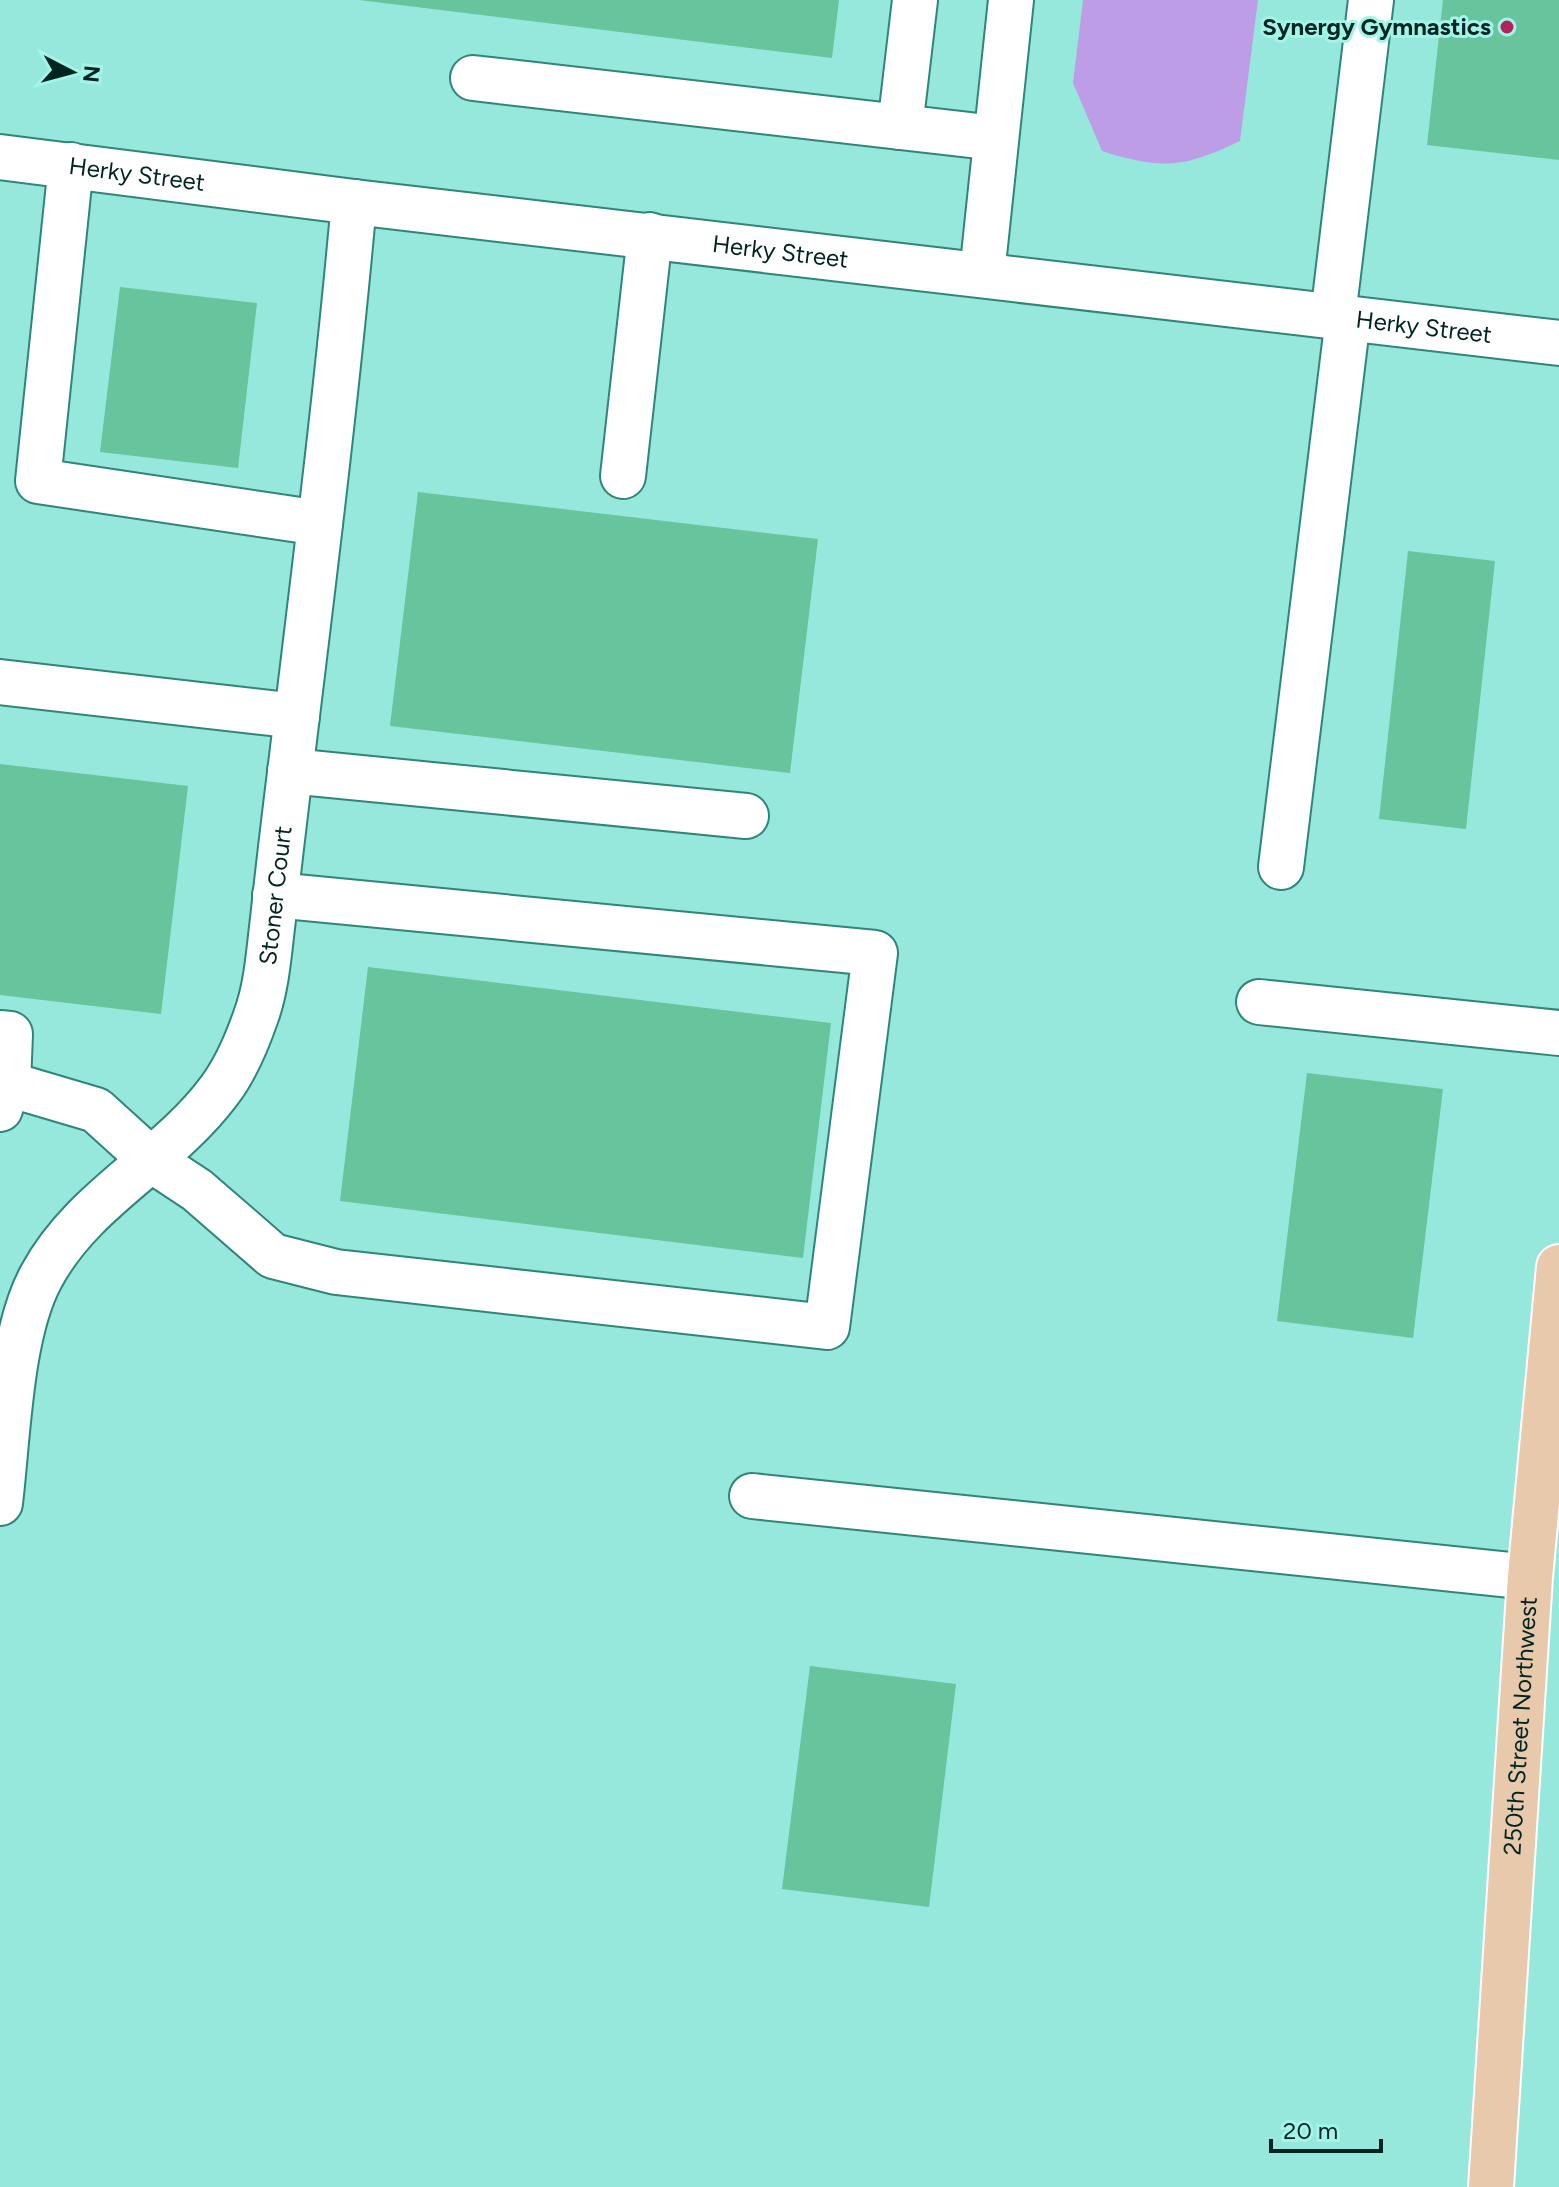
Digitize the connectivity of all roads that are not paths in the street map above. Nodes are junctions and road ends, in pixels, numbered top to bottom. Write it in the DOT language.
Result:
graph roads {
  1 [pos="915,0"];
  2 [pos="1011,0"];
  3 [pos="1371,0"];
  4 [pos="473,78"];
  5 [pos="900,127"];
  6 [pos="996,138"];
  7 [pos="0,157"];
  8 [pos="71,165"];
  9 [pos="354,202"];
  10 [pos="650,235"];
  11 [pos="982,274"];
  12 [pos="1341,317"];
  13 [pos="1559,343"];
  14 [pos="623,476"];
  15 [pos="320,523"];
  16 [pos="0,682"];
  17 [pos="297,716"];
  18 [pos="290,771"];
  19 [pos="746,816"];
  20 [pos="1281,867"];
  21 [pos="275,895"];
  22 [pos="1259,1002"];
  23 [pos="0,1033"];
  24 [pos="1559,1033"];
  25 [pos="4,1096"];
  26 [pos="150,1159"];
  27 [pos="1559,1267"];
  28 [pos="752,1496"];
  29 [pos="0,1503"];
  30 [pos="1530,1577"];
  31 [pos="1491,2187"];
  1 -- 5 [label="street"];
  2 -- 6 [label="street"];
  3 -- 12 [label="street"];
  4 -- 5 [label="street"];
  5 -- 6 [label="street"];
  6 -- 11 [label="street"];
  7 -- 8 [label="street, Herky Street"];
  8 -- 9 [label="street, Herky Street"];
  8 -- 15 [label="street"];
  9 -- 10 [label="street, Herky Street"];
  9 -- 15 [label="street, Stoner Court"];
  10 -- 11 [label="street, Herky Street"];
  10 -- 14 [label="street"];
  11 -- 12 [label="street, Herky Street"];
  12 -- 13 [label="street, Herky Street"];
  12 -- 20 [label="street"];
  15 -- 17 [label="street, Stoner Court"];
  16 -- 17 [label="street"];
  17 -- 18 [label="street, Stoner Court"];
  18 -- 19 [label="street"];
  18 -- 21 [label="street, Stoner Court"];
  21 -- 26 [label="street, Stoner Court"];
  21 -- 26 [label="street"];
  22 -- 24 [label="street"];
  23 -- 25 [label="street"];
  25 -- 26 [label="street"];
  26 -- 29 [label="street, Stoner Court"];
  27 -- 30 [label="main road, 250th Street Northwest"];
  28 -- 30 [label="street"];
  30 -- 31 [label="main road, 250th Street Northwest"];
}
